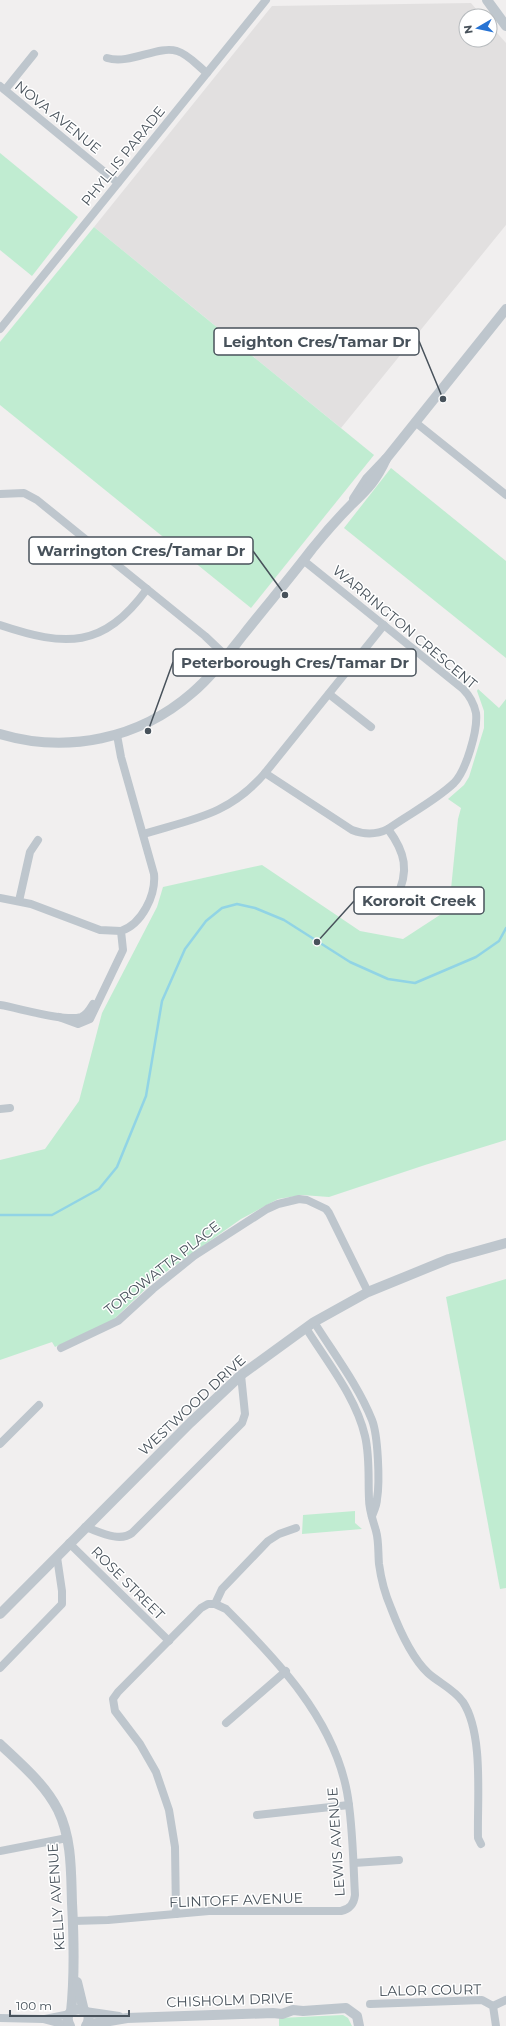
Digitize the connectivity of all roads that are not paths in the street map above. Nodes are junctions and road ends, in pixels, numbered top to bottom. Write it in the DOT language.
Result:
graph roads {
  1 [pos="266,0"];
  2 [pos="487,0"];
  3 [pos="506,26"];
  4 [pos="34,54"];
  5 [pos="107,58"];
  6 [pos="207,73"];
  7 [pos="3,88"];
  8 [pos="118,183"];
  9 [pos="506,309"];
  10 [pos="0,315"];
  11 [pos="7,320"];
  12 [pos="0,329"];
  13 [pos="415,422"];
  14 [pos="0,494"];
  15 [pos="506,495"];
  16 [pos="304,560"];
  17 [pos="147,589"];
  18 [pos="0,625"];
  19 [pos="384,625"];
  20 [pos="228,654"];
  21 [pos="329,694"];
  22 [pos="371,727"];
  23 [pos="0,734"];
  24 [pos="115,736"];
  25 [pos="265,773"];
  26 [pos="388,829"];
  27 [pos="143,834"];
  28 [pos="38,840"];
  29 [pos="0,898"];
  30 [pos="396,898"];
  31 [pos="20,901"];
  32 [pos="120,932"];
  33 [pos="0,1005"];
  34 [pos="10,1108"];
  35 [pos="0,1109"];
  36 [pos="506,1243"];
  37 [pos="368,1292"];
  38 [pos="310,1325"];
  39 [pos="61,1348"];
  40 [pos="241,1375"];
  41 [pos="39,1405"];
  42 [pos="0,1444"];
  43 [pos="85,1527"];
  44 [pos="296,1528"];
  45 [pos="69,1543"];
  46 [pos="57,1557"];
  47 [pos="215,1604"];
  48 [pos="0,1614"];
  49 [pos="169,1641"];
  50 [pos="0,1668"];
  51 [pos="286,1671"];
  52 [pos="226,1724"];
  53 [pos="0,1744"];
  54 [pos="349,1805"];
  55 [pos="257,1815"];
  56 [pos="67,1838"];
  57 [pos="481,1844"];
  58 [pos="0,1851"];
  59 [pos="399,1860"];
  60 [pos="354,1863"];
  61 [pos="350,1907"];
  62 [pos="176,1914"];
  63 [pos="73,1921"];
  64 [pos="75,1975"];
  65 [pos="506,2000"];
  66 [pos="370,2004"];
  67 [pos="493,2006"];
  68 [pos="333,2010"];
  69 [pos="84,2011"];
  70 [pos="70,2013"];
  71 [pos="0,2018"];
  72 [pos="127,2018"];
  73 [pos="42,2019"];
  74 [pos="70,2026"];
  75 [pos="86,2026"];
  76 [pos="354,2026"];
  77 [pos="359,2026"];
  78 [pos="496,2026"];
  1 -- 6 [label="street, PHYLLIS PARADE"];
  2 -- 3 [label="street"];
  4 -- 7 [label="street"];
  5 -- 6 [label="street"];
  6 -- 8 [label="street, PHYLLIS PARADE"];
  7 -- 8 [label="street, NOVA AVENUE"];
  8 -- 11 [label="street, PHYLLIS PARADE"];
  9 -- 13 [label="street"];
  10 -- 11 [label="street"];
  11 -- 12 [label="street, PHYLLIS PARADE"];
  13 -- 15 [label="street"];
  13 -- 16 [label="street"];
  14 -- 17 [label="street"];
  16 -- 19 [label="street, WARRINGTON CRESCENT"];
  16 -- 20 [label="street"];
  17 -- 18 [label="street"];
  17 -- 20 [label="street"];
  19 -- 21 [label="street"];
  19 -- 26 [label="street, WARRINGTON CRESCENT"];
  20 -- 24 [label="street"];
  21 -- 22 [label="street"];
  21 -- 25 [label="street"];
  23 -- 24 [label="street"];
  24 -- 27 [label="street"];
  25 -- 26 [label="street, WARRINGTON CRESCENT"];
  25 -- 27 [label="street"];
  26 -- 30 [label="street"];
  27 -- 32 [label="street"];
  28 -- 31 [label="street"];
  29 -- 31 [label="street"];
  31 -- 32 [label="street"];
  32 -- 33 [label="street"];
  34 -- 35 [label="street"];
  36 -- 37 [label="street, WESTWOOD DRIVE"];
  37 -- 38 [label="street, WESTWOOD DRIVE"];
  37 -- 39 [label="street, TOROWATTA PLACE"];
  38 -- 40 [label="street, WESTWOOD DRIVE"];
  38 -- 57 [label="street"];
  40 -- 43 [label="street, WESTWOOD DRIVE"];
  40 -- 43 [label="street"];
  41 -- 42 [label="street"];
  43 -- 45 [label="street, WESTWOOD DRIVE"];
  44 -- 47 [label="street"];
  45 -- 46 [label="street, WESTWOOD DRIVE"];
  45 -- 49 [label="street, ROSE STREET"];
  46 -- 48 [label="street, WESTWOOD DRIVE"];
  46 -- 50 [label="street"];
  47 -- 49 [label="street"];
  47 -- 51 [label="street, LEWIS AVENUE"];
  49 -- 62 [label="street"];
  51 -- 52 [label="street"];
  51 -- 54 [label="street, LEWIS AVENUE"];
  53 -- 56 [label="street, KELLY AVENUE"];
  54 -- 55 [label="street"];
  54 -- 60 [label="street, LEWIS AVENUE"];
  56 -- 58 [label="street"];
  56 -- 63 [label="street, KELLY AVENUE"];
  59 -- 60 [label="street"];
  60 -- 61 [label="street, LEWIS AVENUE"];
  61 -- 62 [label="street, FLINTOFF AVENUE"];
  62 -- 63 [label="street, FLINTOFF AVENUE"];
  63 -- 64 [label="street, KELLY AVENUE"];
  64 -- 69 [label="street, KELLY AVENUE"];
  64 -- 70 [label="street, KELLY AVENUE"];
  65 -- 67 [label="street"];
  66 -- 67 [label="street, LALOR COURT"];
  67 -- 78 [label="street, LALOR COURT"];
  68 -- 72 [label="street, CHISHOLM DRIVE"];
  68 -- 76 [label="street, CHISHOLM DRIVE"];
  68 -- 77 [label="street, CHISHOLM DRIVE"];
  69 -- 70 [label="street, CHISHOLM DRIVE"];
  69 -- 72 [label="street, CHISHOLM DRIVE"];
  69 -- 75 [label="street, KELLY AVENUE"];
  70 -- 73 [label="street"];
  70 -- 74 [label="street, KELLY AVENUE"];
  71 -- 73 [label="street"];
  72 -- 75 [label="street, CHISHOLM DRIVE"];
  73 -- 74 [label="street"];
}
